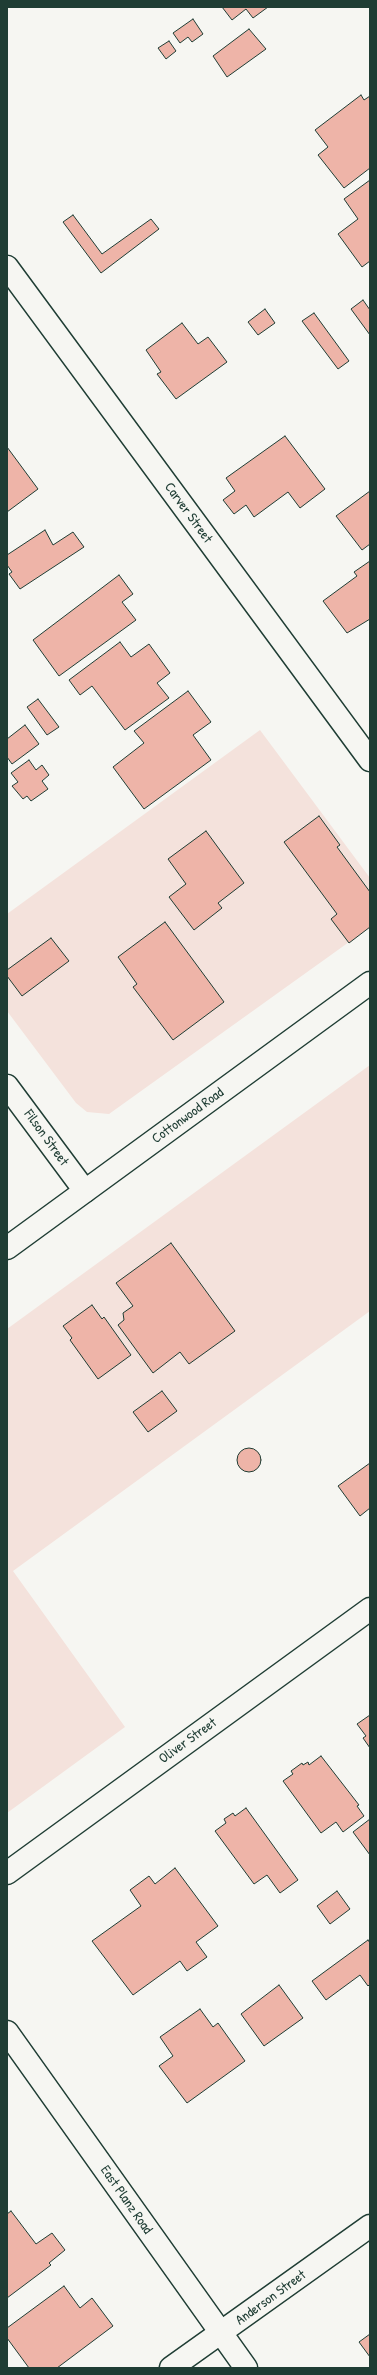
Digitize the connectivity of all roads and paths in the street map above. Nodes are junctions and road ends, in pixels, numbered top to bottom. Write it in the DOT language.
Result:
graph roads {
  1 [pos="7,267"];
  2 [pos="370,760"];
  3 [pos="370,983"];
  4 [pos="7,1086"];
  5 [pos="85,1191"];
  6 [pos="7,1248"];
  7 [pos="370,1609"];
  8 [pos="7,1873"];
  9 [pos="7,2032"];
  10 [pos="370,2226"];
  11 [pos="220,2334"];
  12 [pos="172,2368"];
  13 [pos="246,2368"];
  1 -- 2 [label="street, Carver Street"];
  3 -- 5 [label="street, Cottonwood Road"];
  4 -- 5 [label="street, Filson Street"];
  5 -- 6 [label="street, Cottonwood Road"];
  7 -- 8 [label="street, Oliver Street"];
  9 -- 11 [label="street, East Planz Road"];
  10 -- 11 [label="street, Anderson Street"];
  11 -- 12 [label="street, Anderson Street"];
  11 -- 13 [label="street, East Planz Road"];
}
